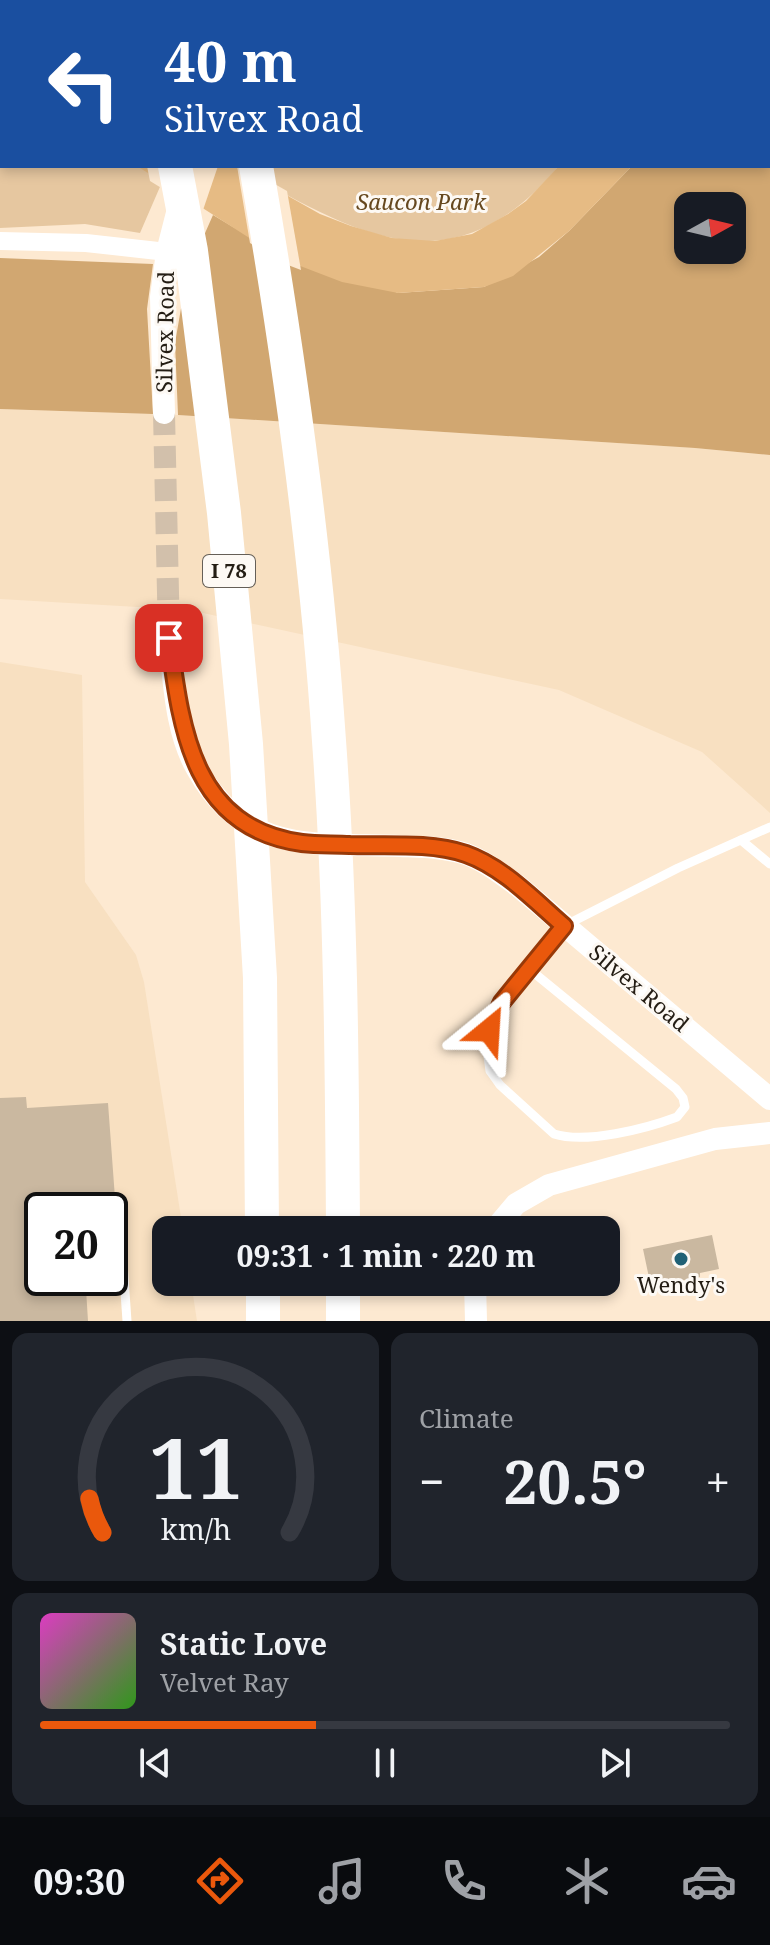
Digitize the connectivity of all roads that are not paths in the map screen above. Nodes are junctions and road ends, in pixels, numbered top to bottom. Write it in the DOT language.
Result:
graph roads {
  1 [pos="175,168"];
  2 [pos="191,168"];
  3 [pos="256,168"];
  4 [pos="0,241"];
  5 [pos="167,252"];
  6 [pos="164,413"];
  7 [pos="169,638"];
  8 [pos="770,827"];
  9 [pos="741,840"];
  10 [pos="770,864"];
  11 [pos="564,926"];
  12 [pos="528,968"];
  13 [pos="770,1099"];
  14 [pos="770,1133"];
  15 [pos="262,1216"];
  16 [pos="343,1216"];
  17 [pos="506,1216"];
  18 [pos="125,1296"];
  19 [pos="263,1296"];
  20 [pos="343,1296"];
  21 [pos="475,1296"];
  22 [pos="263,1320"];
  23 [pos="127,1321"];
  24 [pos="343,1321"];
  25 [pos="476,1321"];
  1 -- 15 [label="highway, I 78"];
  2 -- 5 [label="street, Silvex Road"];
  3 -- 16 [label="highway"];
  4 -- 5 [label="street"];
  5 -- 6 [label="street, Silvex Road"];
  7 -- 11 [label="street, Silvex Road"];
  8 -- 9 [label="lane"];
  9 -- 10 [label="lane"];
  9 -- 11 [label="lane"];
  11 -- 12 [label="lane"];
  11 -- 13 [label="street, Silvex Road"];
  12 -- 12 [label="lane"];
  14 -- 17 [label="street"];
  18 -- 23 [label="lane"];
  19 -- 22 [label="highway"];
  20 -- 24 [label="highway"];
  21 -- 25 [label="street"];
}
